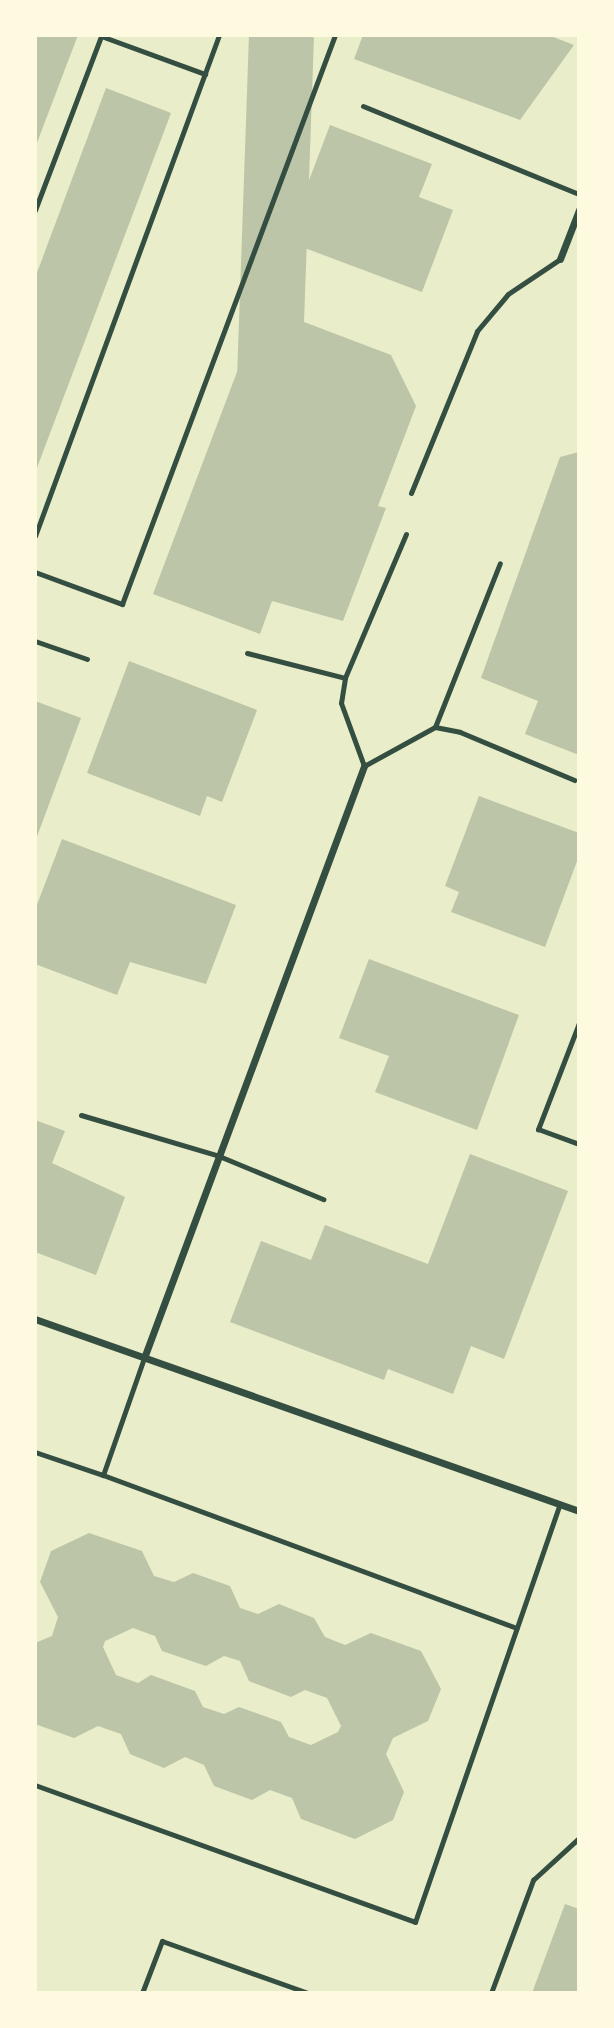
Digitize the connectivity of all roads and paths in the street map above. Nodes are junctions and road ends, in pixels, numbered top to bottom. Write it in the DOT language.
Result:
graph roads {
  1 [pos="125,35"];
  2 [pos="219,35"];
  3 [pos="335,35"];
  4 [pos="122,43"];
  5 [pos="205,74"];
  6 [pos="363,106"];
  7 [pos="579,194"];
  8 [pos="35,210"];
  9 [pos="579,210"];
  10 [pos="560,259"];
  11 [pos="411,494"];
  12 [pos="406,534"];
  13 [pos="35,536"];
  14 [pos="500,564"];
  15 [pos="35,572"];
  16 [pos="35,640"];
  17 [pos="247,653"];
  18 [pos="87,659"];
  19 [pos="345,678"];
  20 [pos="435,727"];
  21 [pos="364,766"];
  22 [pos="574,780"];
  23 [pos="579,1023"];
  24 [pos="81,1115"];
  25 [pos="579,1144"];
  26 [pos="219,1156"];
  27 [pos="323,1199"];
  28 [pos="35,1319"];
  29 [pos="144,1358"];
  30 [pos="35,1452"];
  31 [pos="103,1475"];
  32 [pos="559,1505"];
  33 [pos="579,1511"];
  34 [pos="517,1628"];
  35 [pos="35,1784"];
  36 [pos="579,1838"];
  37 [pos="142,1993"];
  38 [pos="308,1993"];
  39 [pos="491,1993"];
  1 -- 4 [label="lane"];
  2 -- 5 [label="lane"];
  3 -- 15 [label="lane"];
  4 -- 5 [label="lane"];
  4 -- 8 [label="lane"];
  5 -- 13 [label="lane"];
  6 -- 7 [label="lane"];
  9 -- 10 [label="street"];
  10 -- 11 [label="lane"];
  12 -- 19 [label="lane"];
  14 -- 20 [label="lane"];
  16 -- 18 [label="lane"];
  17 -- 19 [label="lane"];
  19 -- 21 [label="lane"];
  20 -- 21 [label="lane"];
  20 -- 22 [label="lane"];
  21 -- 26 [label="street"];
  23 -- 25 [label="lane"];
  24 -- 26 [label="lane"];
  26 -- 27 [label="lane"];
  26 -- 29 [label="street"];
  28 -- 29 [label="street"];
  29 -- 31 [label="lane"];
  29 -- 32 [label="street"];
  30 -- 31 [label="lane"];
  31 -- 34 [label="lane"];
  32 -- 33 [label="street"];
  32 -- 34 [label="lane"];
  34 -- 35 [label="lane"];
  36 -- 39 [label="lane"];
  37 -- 38 [label="lane"];
}
